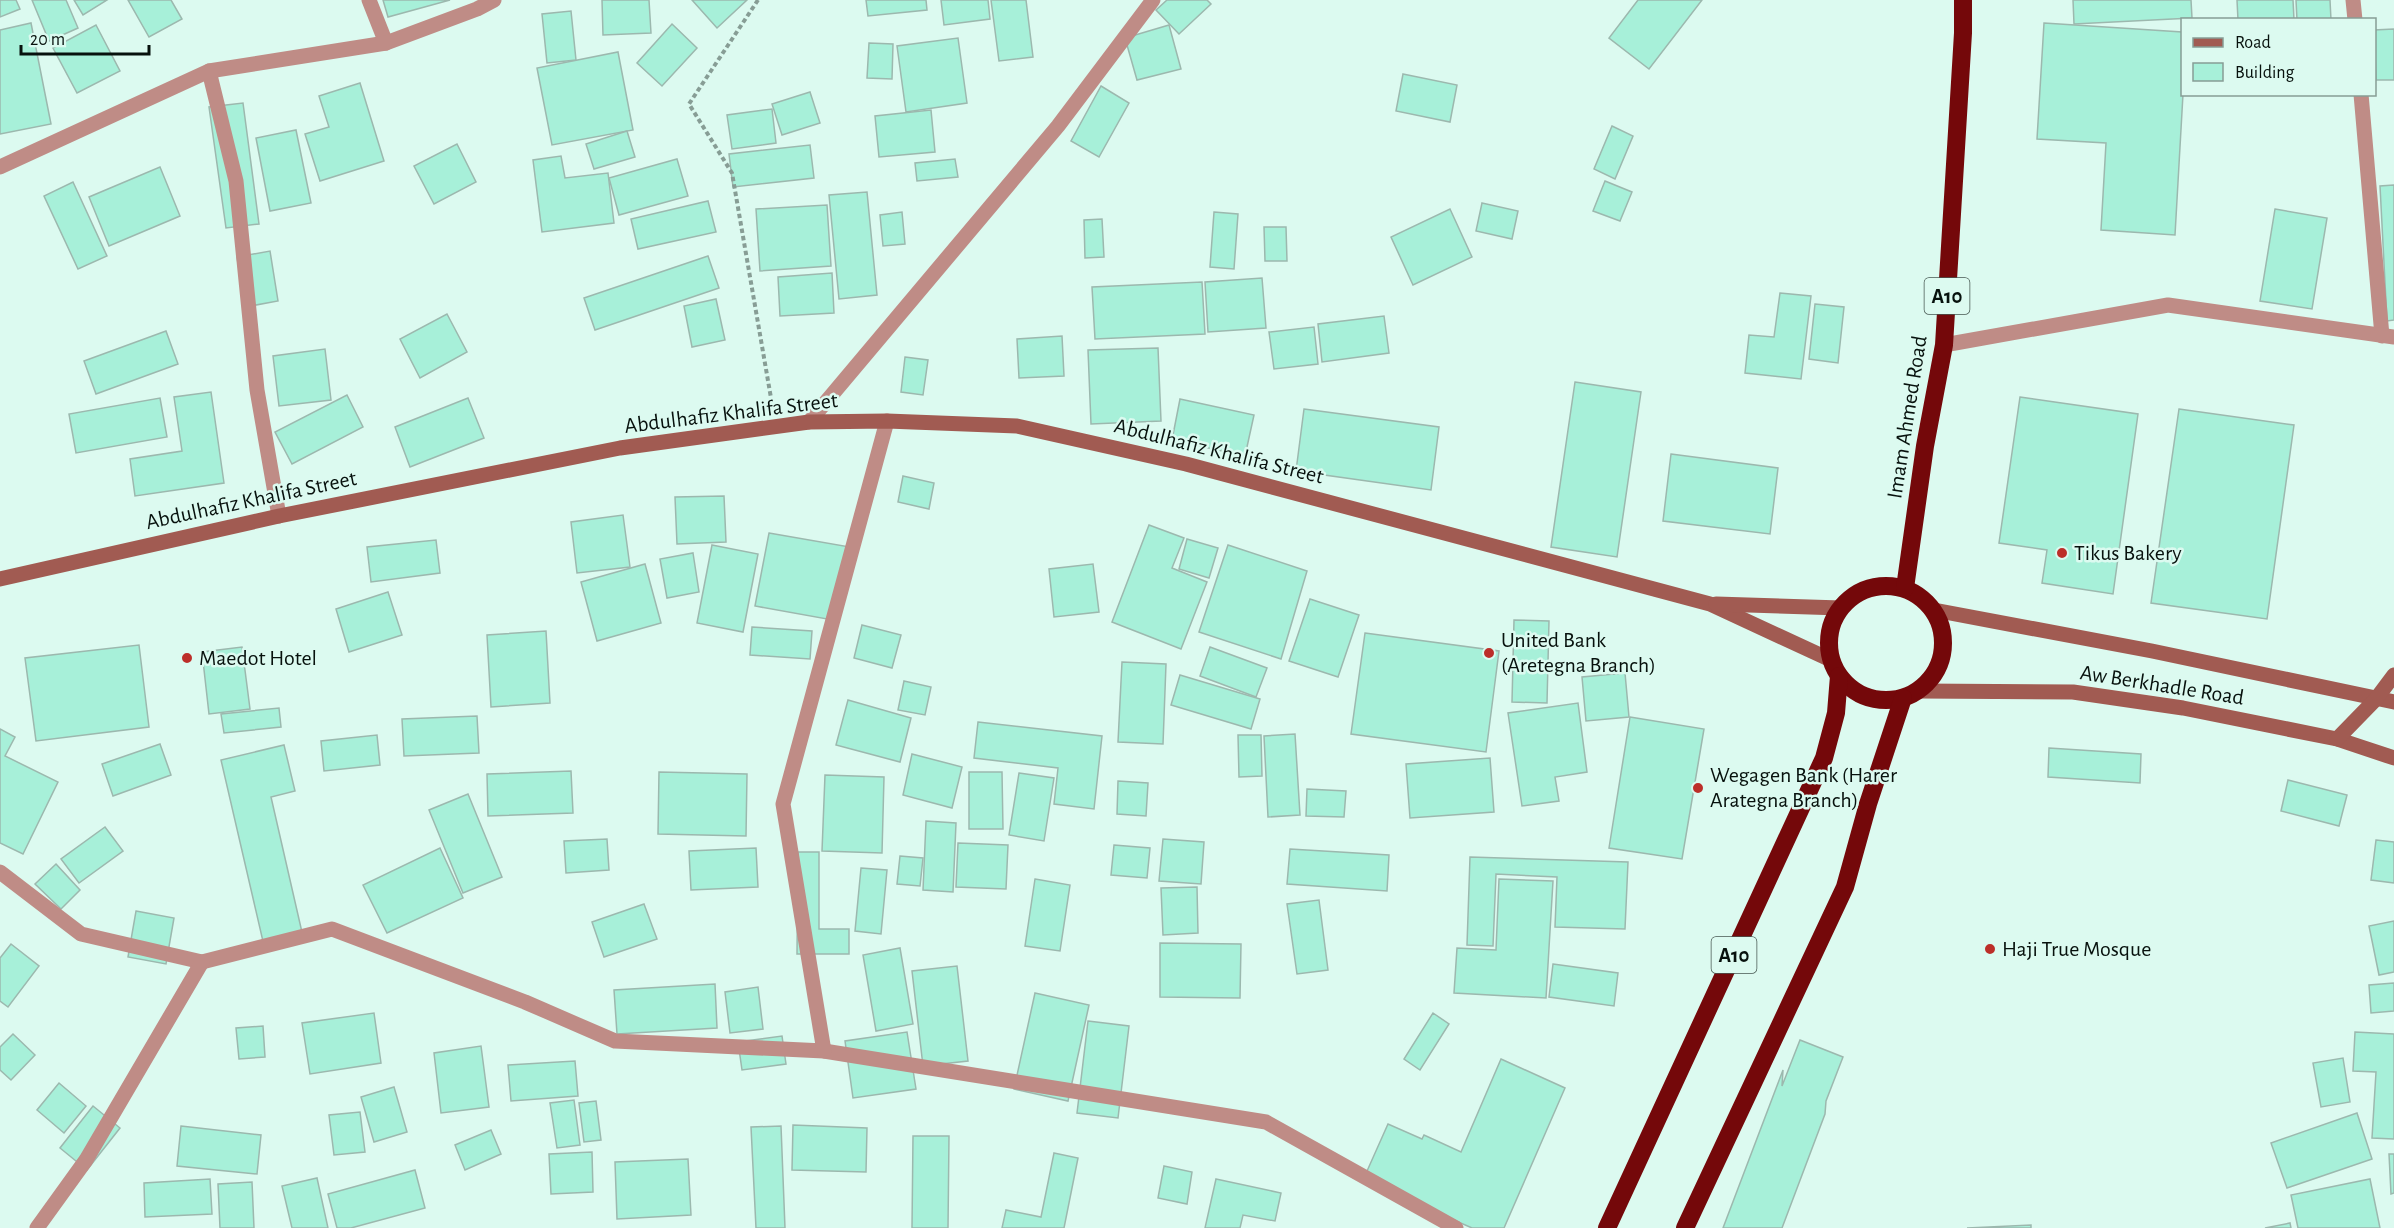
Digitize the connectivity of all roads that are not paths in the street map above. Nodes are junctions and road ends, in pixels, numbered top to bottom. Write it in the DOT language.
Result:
graph roads {
  1 [pos="369,0"];
  2 [pos="494,0"];
  3 [pos="1153,0"];
  4 [pos="1963,0"];
  5 [pos="2353,0"];
  6 [pos="2355,18"];
  7 [pos="386,43"];
  8 [pos="209,71"];
  9 [pos="2361,96"];
  10 [pos="0,166"];
  11 [pos="2388,336"];
  12 [pos="1944,345"];
  13 [pos="887,421"];
  14 [pos="809,422"];
  15 [pos="279,516"];
  16 [pos="0,579"];
  17 [pos="1905,588"];
  18 [pos="1710,604"];
  19 [pos="1841,608"];
  20 [pos="1934,610"];
  21 [pos="1835,668"];
  22 [pos="2394,675"];
  23 [pos="1911,695"];
  24 [pos="2376,699"];
  25 [pos="2394,702"];
  26 [pos="2337,739"];
  27 [pos="2394,758"];
  28 [pos="0,872"];
  29 [pos="202,962"];
  30 [pos="824,1052"];
  31 [pos="37,1228"];
  32 [pos="1456,1228"];
  33 [pos="1607,1228"];
  34 [pos="1685,1228"];
  1 -- 7 [label="street"];
  2 -- 7 [label="street"];
  3 -- 14 [label="street"];
  4 -- 12 [label="highway, Imam Ahmed Road / A10"];
  5 -- 6 [label="street"];
  7 -- 8 [label="street"];
  8 -- 10 [label="street"];
  8 -- 15 [label="street"];
  9 -- 11 [label="street"];
  11 -- 12 [label="street"];
  12 -- 17 [label="highway, Imam Ahmed Road / A10"];
  13 -- 14 [label="main road, Abdulhafiz Khalifa Street"];
  13 -- 18 [label="main road, Abdulhafiz Khalifa Street"];
  13 -- 30 [label="street"];
  14 -- 15 [label="main road, Abdulhafiz Khalifa Street"];
  15 -- 16 [label="main road, Abdulhafiz Khalifa Street"];
  17 -- 19 [label="highway"];
  17 -- 20 [label="highway"];
  18 -- 19 [label="main road"];
  18 -- 21 [label="main road"];
  19 -- 21 [label="highway"];
  20 -- 23 [label="highway"];
  20 -- 24 [label="main road, Aw Berkhadle Road"];
  21 -- 23 [label="highway"];
  21 -- 33 [label="highway, A10"];
  22 -- 24 [label="main road"];
  23 -- 26 [label="main road, Aw Berkhadle Road"];
  23 -- 34 [label="highway"];
  24 -- 25 [label="main road, Aw Berkhadle Road"];
  24 -- 26 [label="main road"];
  26 -- 27 [label="main road, Aw Berkhadle Road"];
  28 -- 29 [label="street"];
  29 -- 30 [label="street"];
  29 -- 31 [label="street"];
  30 -- 32 [label="street"];
}
